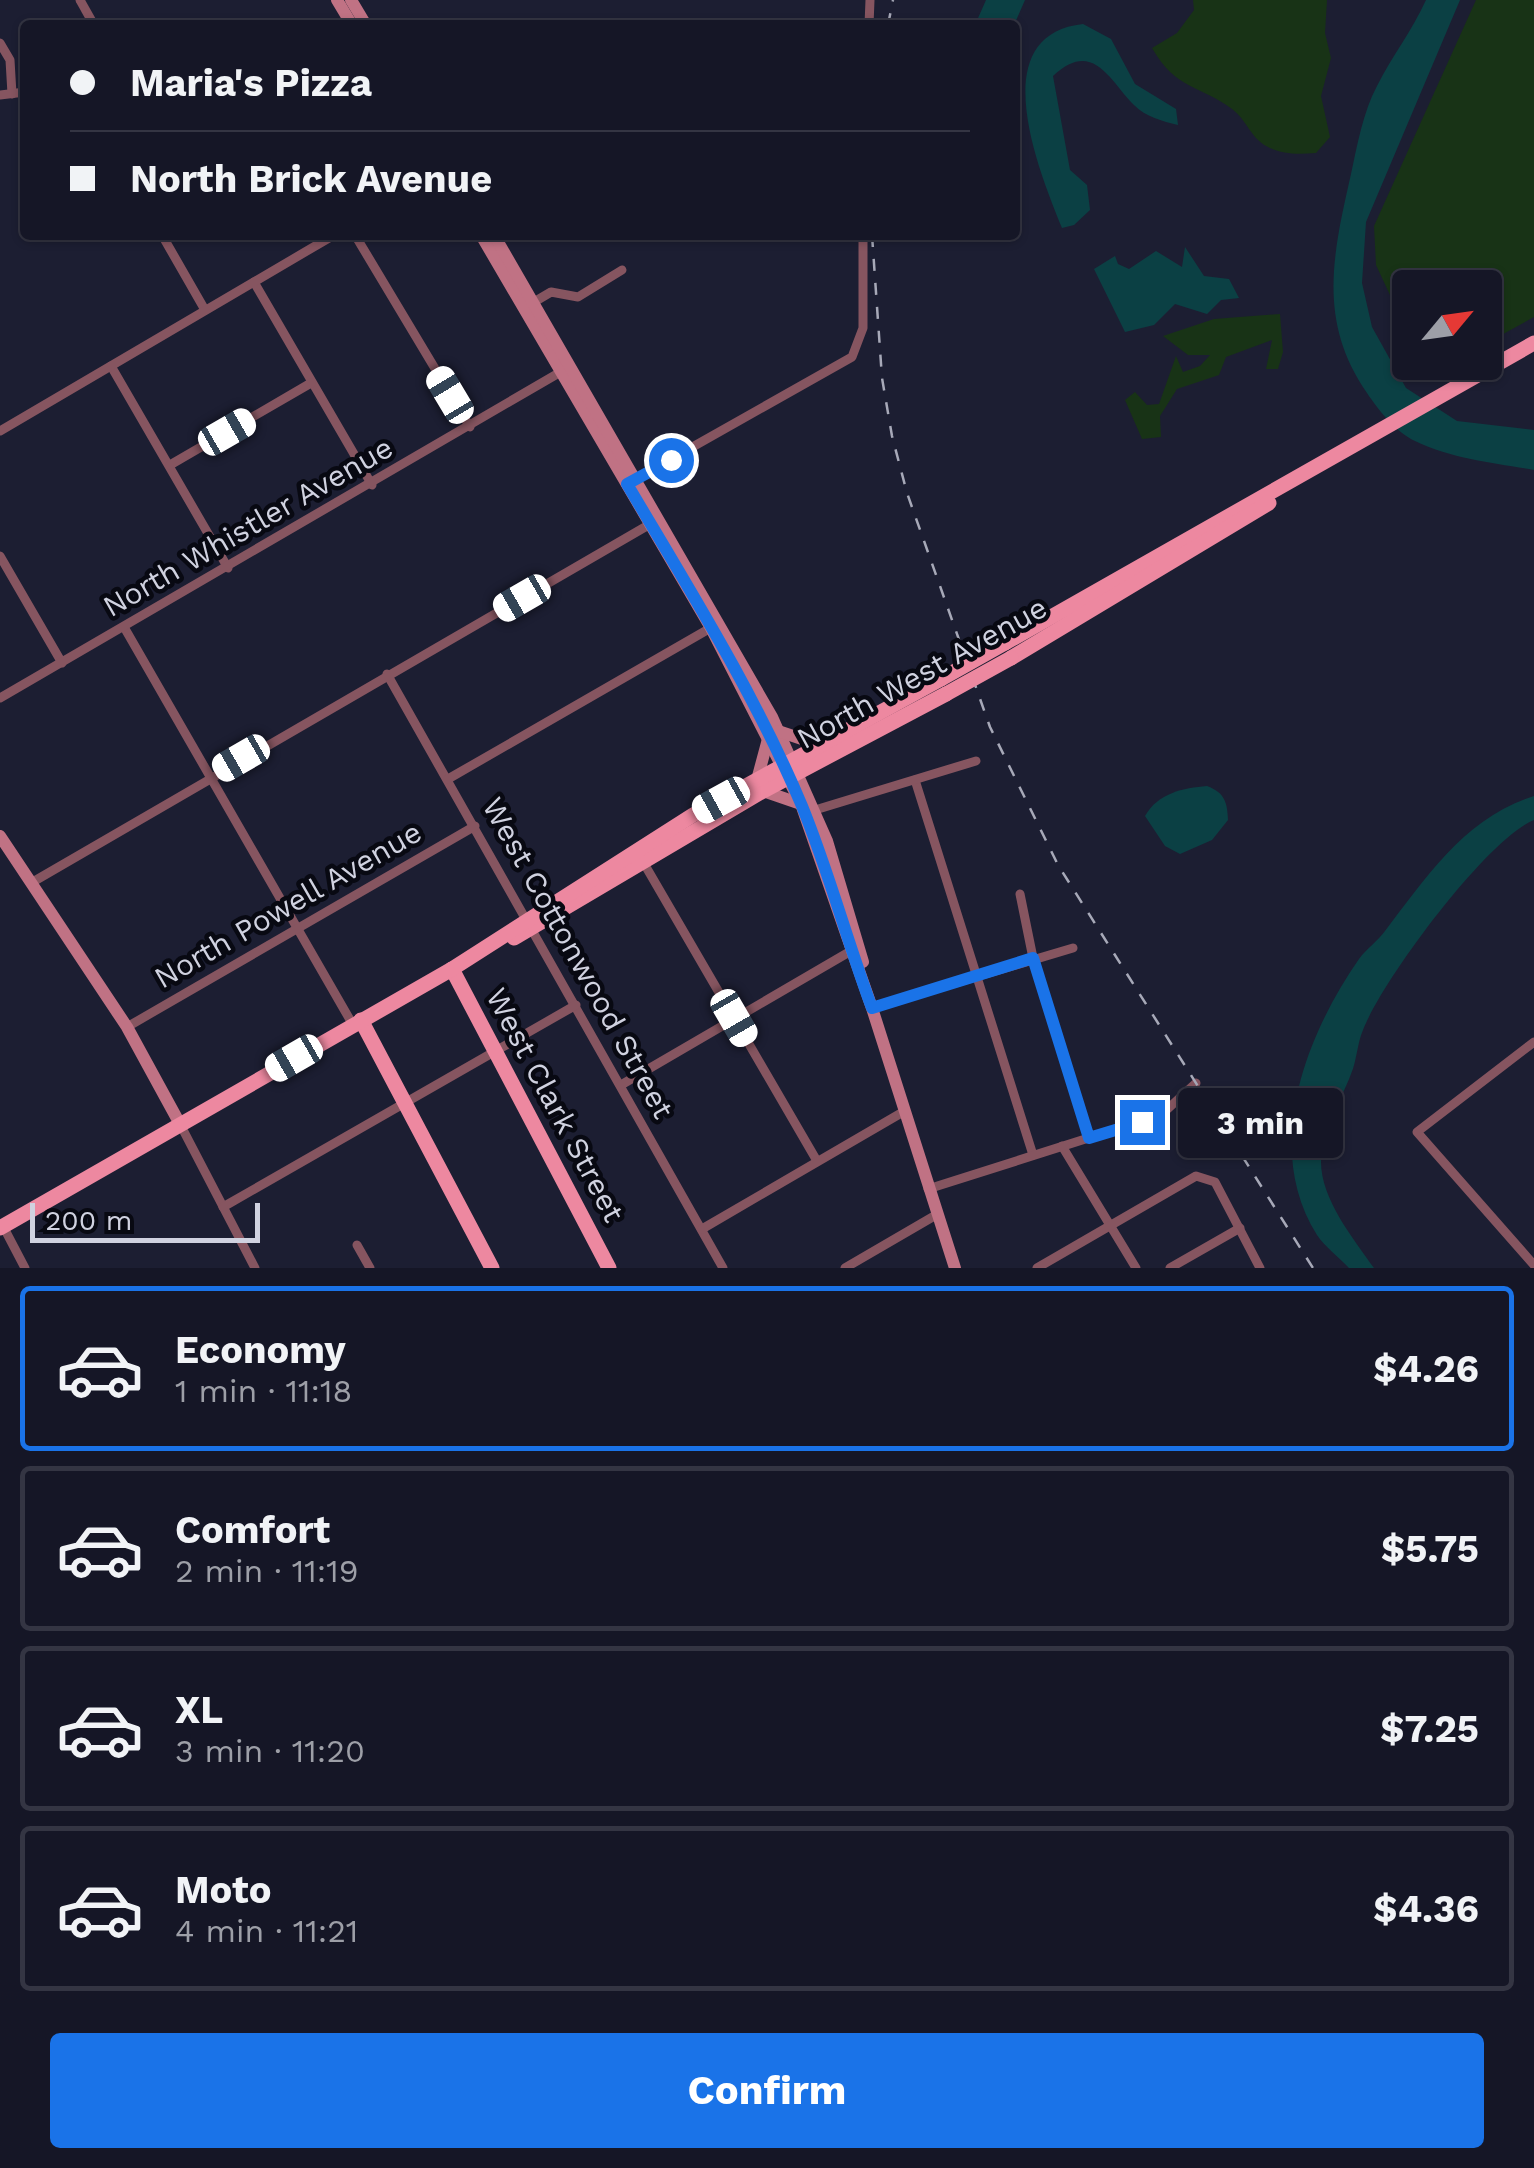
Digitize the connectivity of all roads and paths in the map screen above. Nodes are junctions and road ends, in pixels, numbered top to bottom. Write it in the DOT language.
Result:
graph roads {
  1 [pos="0,42"];
  2 [pos="20,93"];
  3 [pos="12,94"];
  4 [pos="0,95"];
  5 [pos="165,240"];
  6 [pos="325,240"];
  7 [pos="358,240"];
  8 [pos="485,240"];
  9 [pos="497,240"];
  10 [pos="863,240"];
  11 [pos="622,270"];
  12 [pos="254,282"];
  13 [pos="534,302"];
  14 [pos="205,310"];
  15 [pos="1534,343"];
  16 [pos="111,366"];
  17 [pos="566,369"];
  18 [pos="312,383"];
  19 [pos="470,428"];
  20 [pos="0,431"];
  21 [pos="170,465"];
  22 [pos="633,481"];
  23 [pos="372,485"];
  24 [pos="656,521"];
  25 [pos="0,556"];
  26 [pos="228,568"];
  27 [pos="716,625"];
  28 [pos="124,627"];
  29 [pos="62,662"];
  30 [pos="387,674"];
  31 [pos="944,687"];
  32 [pos="0,698"];
  33 [pos="773,734"];
  34 [pos="829,741"];
  35 [pos="821,759"];
  36 [pos="976,761"];
  37 [pos="791,768"];
  38 [pos="212,774"];
  39 [pos="448,779"];
  40 [pos="916,780"];
  41 [pos="760,785"];
  42 [pos="804,799"];
  43 [pos="815,810"];
  44 [pos="475,826"];
  45 [pos="0,836"];
  46 [pos="640,855"];
  47 [pos="31,883"];
  48 [pos="1020,894"];
  49 [pos="530,925"];
  50 [pos="299,927"];
  51 [pos="855,948"];
  52 [pos="1073,948"];
  53 [pos="1033,958"];
  54 [pos="452,968"];
  55 [pos="977,974"];
  56 [pos="576,1005"];
  57 [pos="872,1008"];
  58 [pos="734,1018"];
  59 [pos="357,1023"];
  60 [pos="127,1027"];
  61 [pos="1534,1042"];
  62 [pos="495,1049"];
  63 [pos="1196,1084"];
  64 [pos="620,1085"];
  65 [pos="404,1103"];
  66 [pos="904,1112"];
  67 [pos="180,1124"];
  68 [pos="1089,1138"];
  69 [pos="1062,1146"];
  70 [pos="1033,1155"];
  71 [pos="817,1162"];
  72 [pos="928,1188"];
  73 [pos="223,1207"];
  74 [pos="936,1215"];
  75 [pos="1111,1224"];
  76 [pos="1,1225"];
  77 [pos="1240,1228"];
  78 [pos="702,1229"];
  79 [pos="357,1244"];
  80 [pos="1534,1265"];
  81 [pos="25,1268"];
  82 [pos="255,1268"];
  83 [pos="370,1268"];
  84 [pos="492,1268"];
  85 [pos="609,1268"];
  86 [pos="723,1268"];
  87 [pos="845,1268"];
  88 [pos="955,1268"];
  89 [pos="1036,1268"];
  90 [pos="1136,1268"];
  91 [pos="1170,1268"];
  92 [pos="1260,1268"];
  1 -- 3 [label="street"];
  2 -- 3 [label="street"];
  3 -- 4 [label="street"];
  5 -- 14 [label="street"];
  6 -- 12 [label="street"];
  7 -- 19 [label="street"];
  8 -- 17 [label="main road"];
  9 -- 13 [label="main road"];
  10 -- 22 [label="street"];
  11 -- 13 [label="street"];
  12 -- 14 [label="street"];
  12 -- 18 [label="street"];
  13 -- 17 [label="main road"];
  14 -- 16 [label="street"];
  15 -- 31 [label="main road, North West Avenue, bridge"];
  16 -- 20 [label="street"];
  16 -- 21 [label="street"];
  17 -- 19 [label="street, North Whistler Avenue"];
  17 -- 22 [label="main road"];
  18 -- 21 [label="street"];
  18 -- 23 [label="street"];
  19 -- 23 [label="street, North Whistler Avenue"];
  21 -- 26 [label="street"];
  22 -- 24 [label="main road"];
  23 -- 26 [label="street, North Whistler Avenue"];
  24 -- 27 [label="main road"];
  24 -- 30 [label="street"];
  25 -- 29 [label="street"];
  26 -- 28 [label="street, North Whistler Avenue"];
  27 -- 33 [label="main road"];
  27 -- 39 [label="street"];
  28 -- 29 [label="street, North Whistler Avenue"];
  28 -- 38 [label="street"];
  29 -- 32 [label="street, North Whistler Avenue"];
  30 -- 38 [label="street"];
  30 -- 39 [label="street, West Cottonwood Street"];
  31 -- 34 [label="main road, North West Avenue"];
  31 -- 35 [label="main road, North West Avenue"];
  33 -- 34 [label="main road"];
  33 -- 37 [label="main road"];
  33 -- 41 [label="main road"];
  34 -- 37 [label="main road, North West Avenue"];
  35 -- 37 [label="main road, North West Avenue"];
  35 -- 42 [label="main road"];
  36 -- 40 [label="street"];
  37 -- 41 [label="main road, North West Avenue"];
  37 -- 42 [label="main road"];
  38 -- 47 [label="street"];
  38 -- 50 [label="street"];
  39 -- 44 [label="street, West Cottonwood Street"];
  40 -- 43 [label="street"];
  40 -- 55 [label="street"];
  41 -- 42 [label="main road"];
  41 -- 46 [label="main road, North West Avenue"];
  42 -- 43 [label="main road"];
  42 -- 51 [label="main road"];
  43 -- 51 [label="main road"];
  44 -- 49 [label="street, West Cottonwood Street"];
  44 -- 50 [label="street, North Powell Avenue"];
  45 -- 47 [label="main road"];
  46 -- 49 [label="main road, North West Avenue"];
  46 -- 58 [label="street"];
  47 -- 60 [label="main road"];
  48 -- 53 [label="street"];
  49 -- 54 [label="main road, North West Avenue"];
  49 -- 56 [label="street, West Cottonwood Street"];
  50 -- 59 [label="street"];
  50 -- 60 [label="street, North Powell Avenue"];
  51 -- 57 [label="main road"];
  51 -- 58 [label="street"];
  52 -- 53 [label="street"];
  53 -- 55 [label="street"];
  53 -- 68 [label="street"];
  54 -- 59 [label="main road, North West Avenue"];
  54 -- 62 [label="main road, West Clark Street"];
  55 -- 57 [label="street"];
  55 -- 70 [label="street"];
  56 -- 62 [label="street"];
  56 -- 64 [label="street, West Cottonwood Street"];
  57 -- 66 [label="main road"];
  58 -- 64 [label="street"];
  58 -- 71 [label="street"];
  59 -- 65 [label="main road"];
  59 -- 67 [label="main road, North West Avenue"];
  60 -- 67 [label="main road"];
  61 -- 80 [label="street"];
  62 -- 65 [label="street"];
  62 -- 85 [label="main road, West Clark Street"];
  63 -- 68 [label="street"];
  64 -- 78 [label="street, West Cottonwood Street"];
  65 -- 73 [label="street"];
  65 -- 84 [label="main road"];
  66 -- 71 [label="street"];
  66 -- 72 [label="main road"];
  67 -- 73 [label="street"];
  67 -- 76 [label="main road, North West Avenue"];
  68 -- 69 [label="street"];
  69 -- 70 [label="street"];
  69 -- 75 [label="street"];
  70 -- 72 [label="street"];
  71 -- 78 [label="street"];
  72 -- 74 [label="main road"];
  73 -- 82 [label="street"];
  74 -- 87 [label="street"];
  74 -- 88 [label="main road"];
  75 -- 77 [label="street"];
  75 -- 89 [label="street"];
  75 -- 90 [label="street"];
  76 -- 81 [label="street"];
  77 -- 91 [label="street"];
  77 -- 92 [label="street"];
  78 -- 86 [label="street, West Cottonwood Street"];
  79 -- 83 [label="street"];
}
